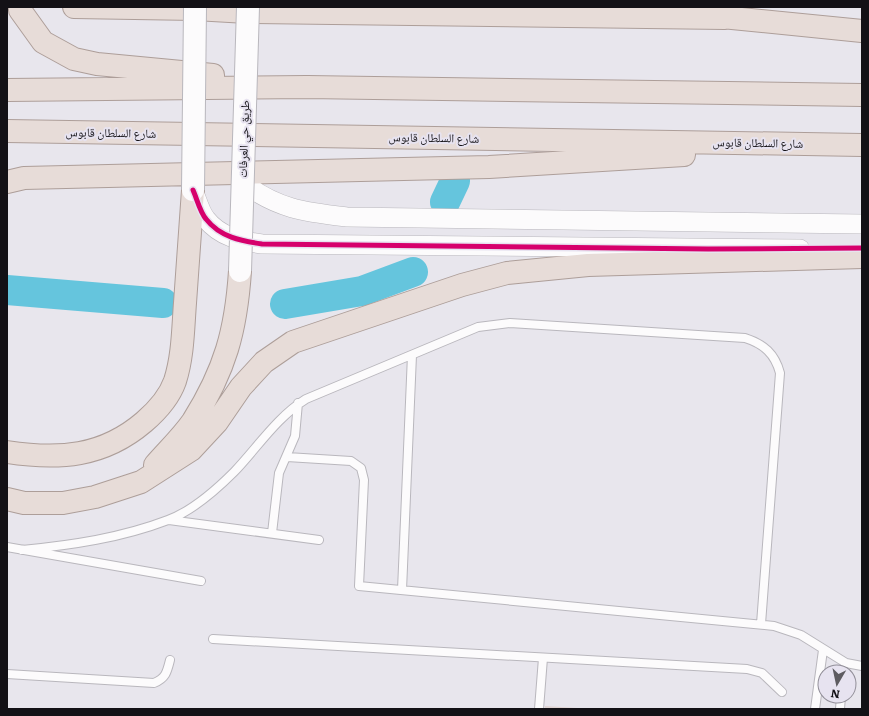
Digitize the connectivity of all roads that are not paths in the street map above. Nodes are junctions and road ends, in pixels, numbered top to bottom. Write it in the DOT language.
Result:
graph roads {
  1 [pos="74,7"];
  2 [pos="628,7"];
  3 [pos="19,8"];
  4 [pos="195,8"];
  5 [pos="248,9"];
  6 [pos="725,18"];
  7 [pos="862,31"];
  8 [pos="307,87"];
  9 [pos="7,90"];
  10 [pos="862,95"];
  11 [pos="7,131"];
  12 [pos="857,145"];
  13 [pos="15,180"];
  14 [pos="242,182"];
  15 [pos="193,190"];
  16 [pos="862,224"];
  17 [pos="241,241"];
  18 [pos="862,248"];
  19 [pos="862,257"];
  20 [pos="240,271"];
  21 [pos="412,355"];
  22 [pos="298,404"];
  23 [pos="199,428"];
  24 [pos="7,452"];
  25 [pos="287,457"];
  26 [pos="7,499"];
  27 [pos="169,520"];
  28 [pos="272,534"];
  29 [pos="319,540"];
  30 [pos="7,547"];
  31 [pos="22,550"];
  32 [pos="201,581"];
  33 [pos="402,590"];
  34 [pos="761,624"];
  35 [pos="213,639"];
  36 [pos="823,650"];
  37 [pos="543,658"];
  38 [pos="170,660"];
  39 [pos="846,663"];
  40 [pos="862,666"];
  41 [pos="7,674"];
  42 [pos="782,692"];
  43 [pos="539,709"];
  44 [pos="815,709"];
  1 -- 4 [label="highway"];
  2 -- 6 [label="highway"];
  3 -- 8 [label="highway"];
  4 -- 5 [label="highway"];
  4 -- 15 [label="main road, bridge"];
  5 -- 6 [label="highway"];
  5 -- 14 [label="main road, طريق حي العرفات, bridge"];
  6 -- 7 [label="highway"];
  8 -- 9 [label="highway"];
  8 -- 10 [label="highway"];
  11 -- 12 [label="highway, شارع السلطان قابوس"];
  12 -- 13 [label="highway"];
  14 -- 16 [label="street"];
  14 -- 17 [label="main road, طريق حي العرفات, bridge"];
  15 -- 17 [label="street"];
  15 -- 24 [label="highway"];
  17 -- 18 [label="street"];
  17 -- 20 [label="main road, طريق حي العرفات, bridge"];
  19 -- 23 [label="highway"];
  20 -- 23 [label="highway"];
  21 -- 22 [label="lane"];
  21 -- 33 [label="lane"];
  21 -- 34 [label="lane"];
  22 -- 25 [label="lane"];
  22 -- 27 [label="lane"];
  23 -- 26 [label="highway"];
  25 -- 28 [label="lane"];
  25 -- 33 [label="lane"];
  27 -- 28 [label="lane"];
  27 -- 31 [label="lane"];
  28 -- 29 [label="lane"];
  30 -- 31 [label="lane"];
  31 -- 32 [label="lane"];
  33 -- 34 [label="lane"];
  34 -- 36 [label="lane"];
  35 -- 37 [label="lane"];
  36 -- 39 [label="lane"];
  36 -- 44 [label="lane"];
  37 -- 42 [label="lane"];
  37 -- 43 [label="lane"];
  38 -- 41 [label="lane"];
  39 -- 40 [label="lane"];
}
